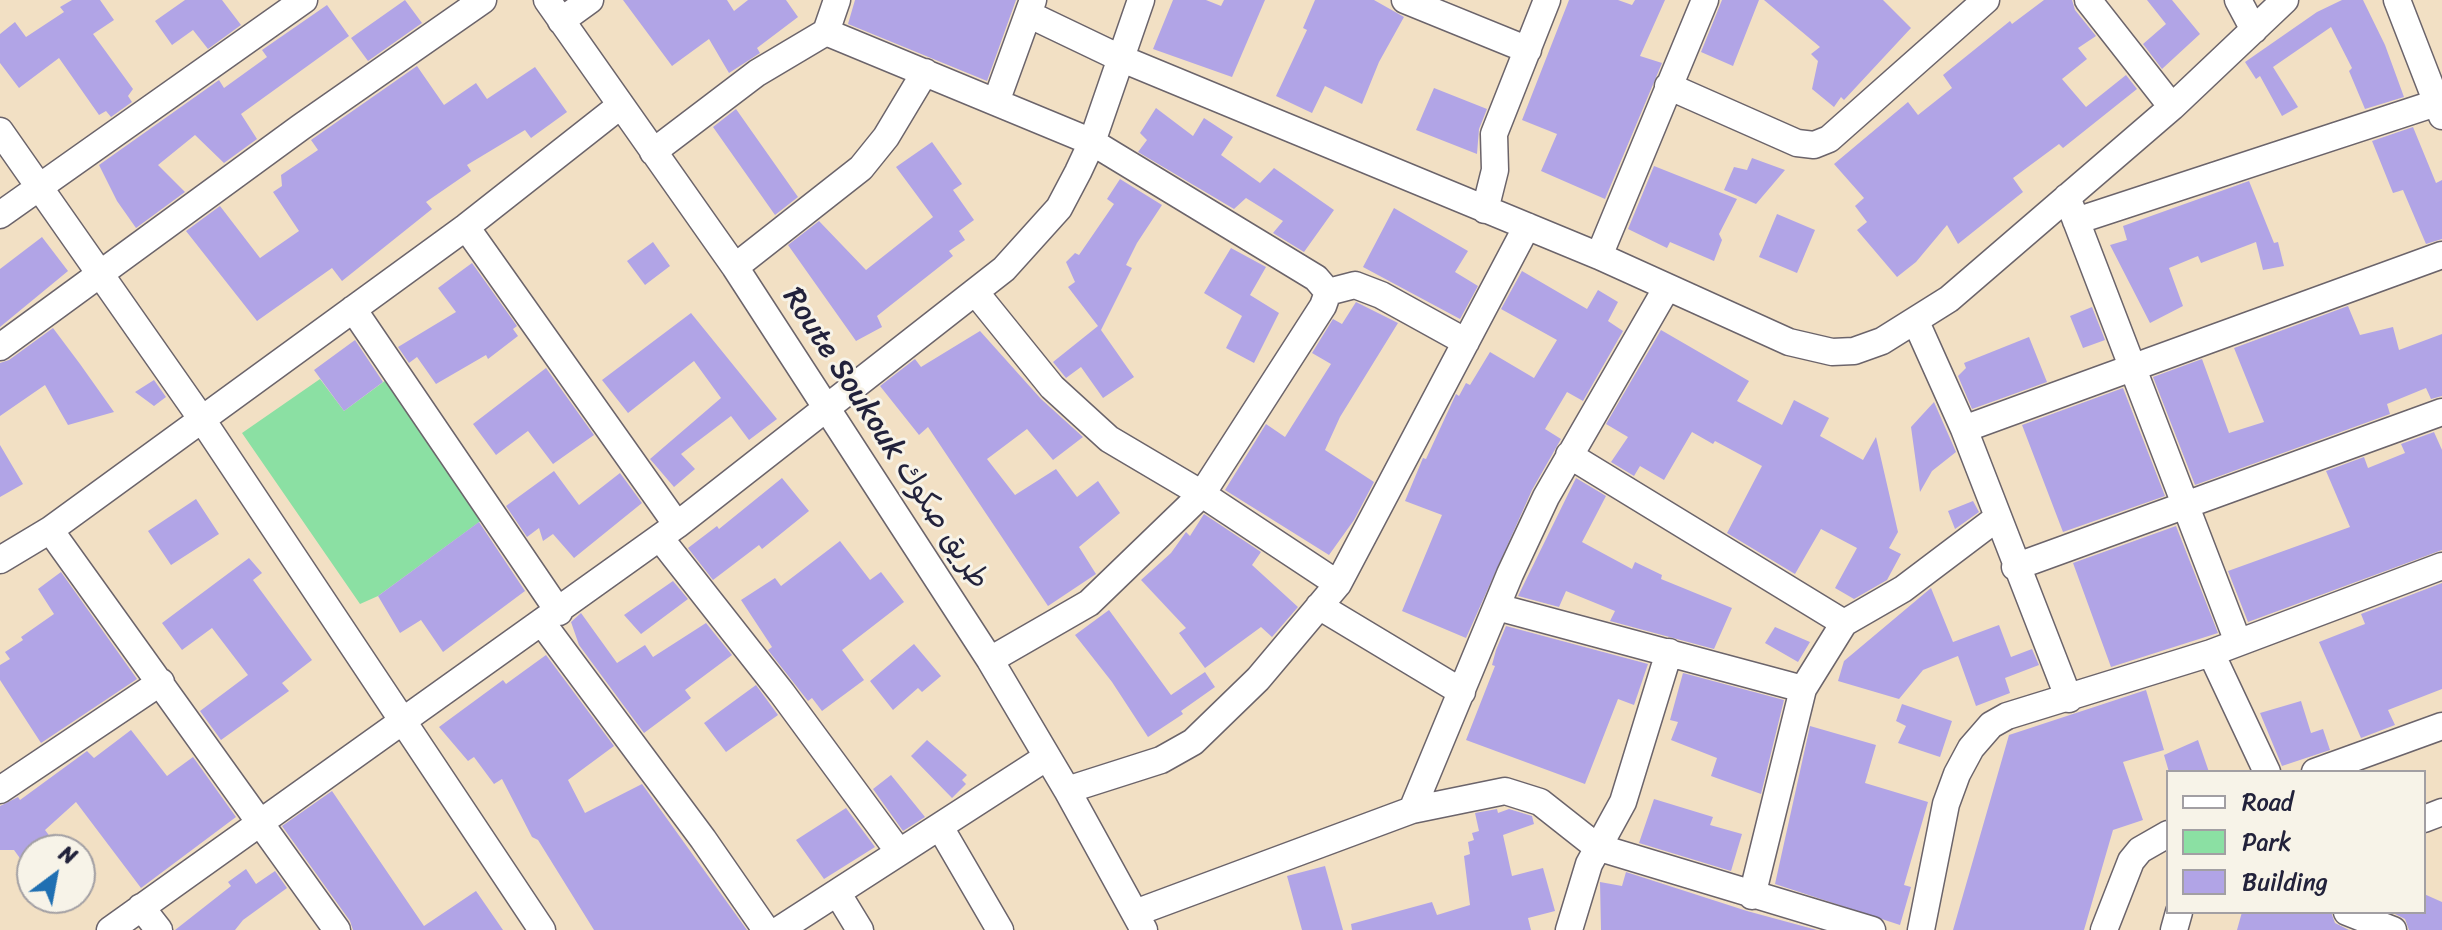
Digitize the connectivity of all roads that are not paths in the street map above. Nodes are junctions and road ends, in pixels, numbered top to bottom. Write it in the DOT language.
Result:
graph roads {
  1 [pos="304,0"];
  2 [pos="483,0"];
  3 [pos="590,0"];
  4 [pos="837,0"];
  5 [pos="1141,0"];
  6 [pos="1405,0"];
  7 [pos="1547,0"];
  8 [pos="1705,0"];
  9 [pos="1986,0"];
  10 [pos="2088,0"];
  11 [pos="2238,0"];
  12 [pos="2285,0"];
  13 [pos="2397,0"];
  14 [pos="1031,7"];
  15 [pos="554,10"];
  16 [pos="2254,30"];
  17 [pos="826,32"];
  18 [pos="1528,50"];
  19 [pos="1120,58"];
  20 [pos="925,72"];
  21 [pos="1668,86"];
  22 [pos="996,102"];
  23 [pos="621,105"];
  24 [pos="2172,107"];
  25 [pos="2440,107"];
  26 [pos="0,131"];
  27 [pos="1092,142"];
  28 [pos="653,152"];
  29 [pos="40,186"];
  30 [pos="2071,209"];
  31 [pos="1485,210"];
  32 [pos="0,215"];
  33 [pos="1527,226"];
  34 [pos="466,227"];
  35 [pos="2442,255"];
  36 [pos="1599,256"];
  37 [pos="735,267"];
  38 [pos="102,274"];
  39 [pos="1666,289"];
  40 [pos="1328,292"];
  41 [pos="976,293"];
  42 [pos="353,309"];
  43 [pos="1916,322"];
  44 [pos="1466,342"];
  45 [pos="0,347"];
  46 [pos="2135,368"];
  47 [pos="826,406"];
  48 [pos="2442,412"];
  49 [pos="201,418"];
  50 [pos="1964,429"];
  51 [pos="1569,455"];
  52 [pos="1202,494"];
  53 [pos="2185,507"];
  54 [pos="1997,518"];
  55 [pos="50,530"];
  56 [pos="668,532"];
  57 [pos="0,560"];
  58 [pos="2015,567"];
  59 [pos="2441,570"];
  60 [pos="1338,584"];
  61 [pos="1319,606"];
  62 [pos="1497,607"];
  63 [pos="551,618"];
  64 [pos="1844,623"];
  65 [pos="2238,642"];
  66 [pos="1669,652"];
  67 [pos="2211,653"];
  68 [pos="990,660"];
  69 [pos="161,682"];
  70 [pos="1803,689"];
  71 [pos="1462,692"];
  72 [pos="2069,699"];
  73 [pos="401,722"];
  74 [pos="2442,726"];
  75 [pos="1047,757"];
  76 [pos="2266,770"];
  77 [pos="2329,770"];
  78 [pos="0,790"];
  79 [pos="1067,790"];
  80 [pos="1412,810"];
  81 [pos="261,821"];
  82 [pos="940,827"];
  83 [pos="2166,835"];
  84 [pos="1597,847"];
  85 [pos="899,852"];
  86 [pos="838,894"];
  87 [pos="1752,896"];
  88 [pos="141,907"];
  89 [pos="2352,914"];
  90 [pos="1140,921"];
  91 [pos="110,930"];
  92 [pos="159,930"];
  93 [pos="337,930"];
  94 [pos="542,930"];
  95 [pos="766,930"];
  96 [pos="779,930"];
  97 [pos="860,930"];
  98 [pos="1000,930"];
  99 [pos="1569,930"];
  100 [pos="1872,930"];
  101 [pos="1921,930"];
  102 [pos="2104,930"];
  103 [pos="2393,930"];
  1 -- 29 [label="street"];
  2 -- 38 [label="street"];
  3 -- 15 [label="street"];
  4 -- 17 [label="street"];
  5 -- 19 [label="street"];
  6 -- 18 [label="street"];
  7 -- 18 [label="street"];
  8 -- 21 [label="street"];
  9 -- 21 [label="street"];
  10 -- 24 [label="street"];
  11 -- 16 [label="street"];
  12 -- 16 [label="street"];
  13 -- 25 [label="street"];
  14 -- 19 [label="street"];
  14 -- 22 [label="street"];
  15 -- 23 [label="street, Route Soukouk طريق صكوك"];
  16 -- 24 [label="street"];
  17 -- 20 [label="street"];
  17 -- 28 [label="street"];
  18 -- 31 [label="street"];
  19 -- 27 [label="street"];
  19 -- 31 [label="street"];
  20 -- 22 [label="street"];
  20 -- 37 [label="street"];
  21 -- 36 [label="street"];
  22 -- 27 [label="street"];
  23 -- 28 [label="street, Route Soukouk طريق صكوك"];
  23 -- 34 [label="street"];
  24 -- 30 [label="street"];
  25 -- 30 [label="street"];
  26 -- 29 [label="street"];
  27 -- 40 [label="street"];
  27 -- 41 [label="street"];
  28 -- 37 [label="street, Route Soukouk طريق صكوك"];
  29 -- 32 [label="street"];
  29 -- 38 [label="street"];
  30 -- 43 [label="street"];
  30 -- 46 [label="street"];
  31 -- 33 [label="street"];
  33 -- 36 [label="street"];
  33 -- 44 [label="street"];
  34 -- 42 [label="street"];
  34 -- 56 [label="street"];
  35 -- 46 [label="street"];
  36 -- 39 [label="street"];
  37 -- 47 [label="street, Route Soukouk طريق صكوك"];
  38 -- 45 [label="street"];
  38 -- 49 [label="street"];
  39 -- 43 [label="street"];
  39 -- 51 [label="street"];
  40 -- 44 [label="street"];
  40 -- 52 [label="street"];
  41 -- 47 [label="street"];
  41 -- 52 [label="street"];
  42 -- 49 [label="street"];
  42 -- 63 [label="street"];
  43 -- 50 [label="street"];
  44 -- 60 [label="street"];
  46 -- 50 [label="street"];
  46 -- 53 [label="street"];
  47 -- 56 [label="street"];
  47 -- 68 [label="street, Route Soukouk طريق صكوك"];
  48 -- 53 [label="street"];
  49 -- 55 [label="street"];
  49 -- 73 [label="street"];
  50 -- 54 [label="street"];
  51 -- 62 [label="street"];
  51 -- 64 [label="street"];
  52 -- 60 [label="street"];
  52 -- 68 [label="street"];
  53 -- 58 [label="street"];
  53 -- 65 [label="street"];
  54 -- 58 [label="street"];
  54 -- 64 [label="street"];
  55 -- 57 [label="street"];
  55 -- 69 [label="street"];
  56 -- 63 [label="street"];
  56 -- 85 [label="street"];
  58 -- 72 [label="street"];
  59 -- 65 [label="street"];
  60 -- 61 [label="street"];
  61 -- 71 [label="street"];
  61 -- 79 [label="street"];
  62 -- 66 [label="street"];
  62 -- 71 [label="street"];
  63 -- 73 [label="street"];
  63 -- 95 [label="street"];
  64 -- 70 [label="street"];
  65 -- 67 [label="street"];
  66 -- 70 [label="street"];
  66 -- 84 [label="street"];
  67 -- 72 [label="street"];
  67 -- 76 [label="street"];
  68 -- 75 [label="street, Route Soukouk طريق صكوك"];
  69 -- 78 [label="street"];
  69 -- 81 [label="street"];
  70 -- 87 [label="street"];
  71 -- 80 [label="street"];
  72 -- 101 [label="street"];
  73 -- 81 [label="street"];
  73 -- 94 [label="street"];
  74 -- 77 [label="street"];
  75 -- 79 [label="street, Route Soukouk طريق صكوك"];
  75 -- 82 [label="street"];
  79 -- 90 [label="street, Route Soukouk طريق صكوك"];
  80 -- 84 [label="street"];
  80 -- 90 [label="street"];
  81 -- 88 [label="street"];
  81 -- 93 [label="street"];
  82 -- 85 [label="street"];
  82 -- 98 [label="street"];
  83 -- 102 [label="street"];
  84 -- 87 [label="street"];
  84 -- 99 [label="street"];
  85 -- 86 [label="street"];
  86 -- 96 [label="street"];
  86 -- 97 [label="street"];
  87 -- 100 [label="street"];
  88 -- 91 [label="street"];
  88 -- 92 [label="street"];
  89 -- 103 [label="street"];
}
